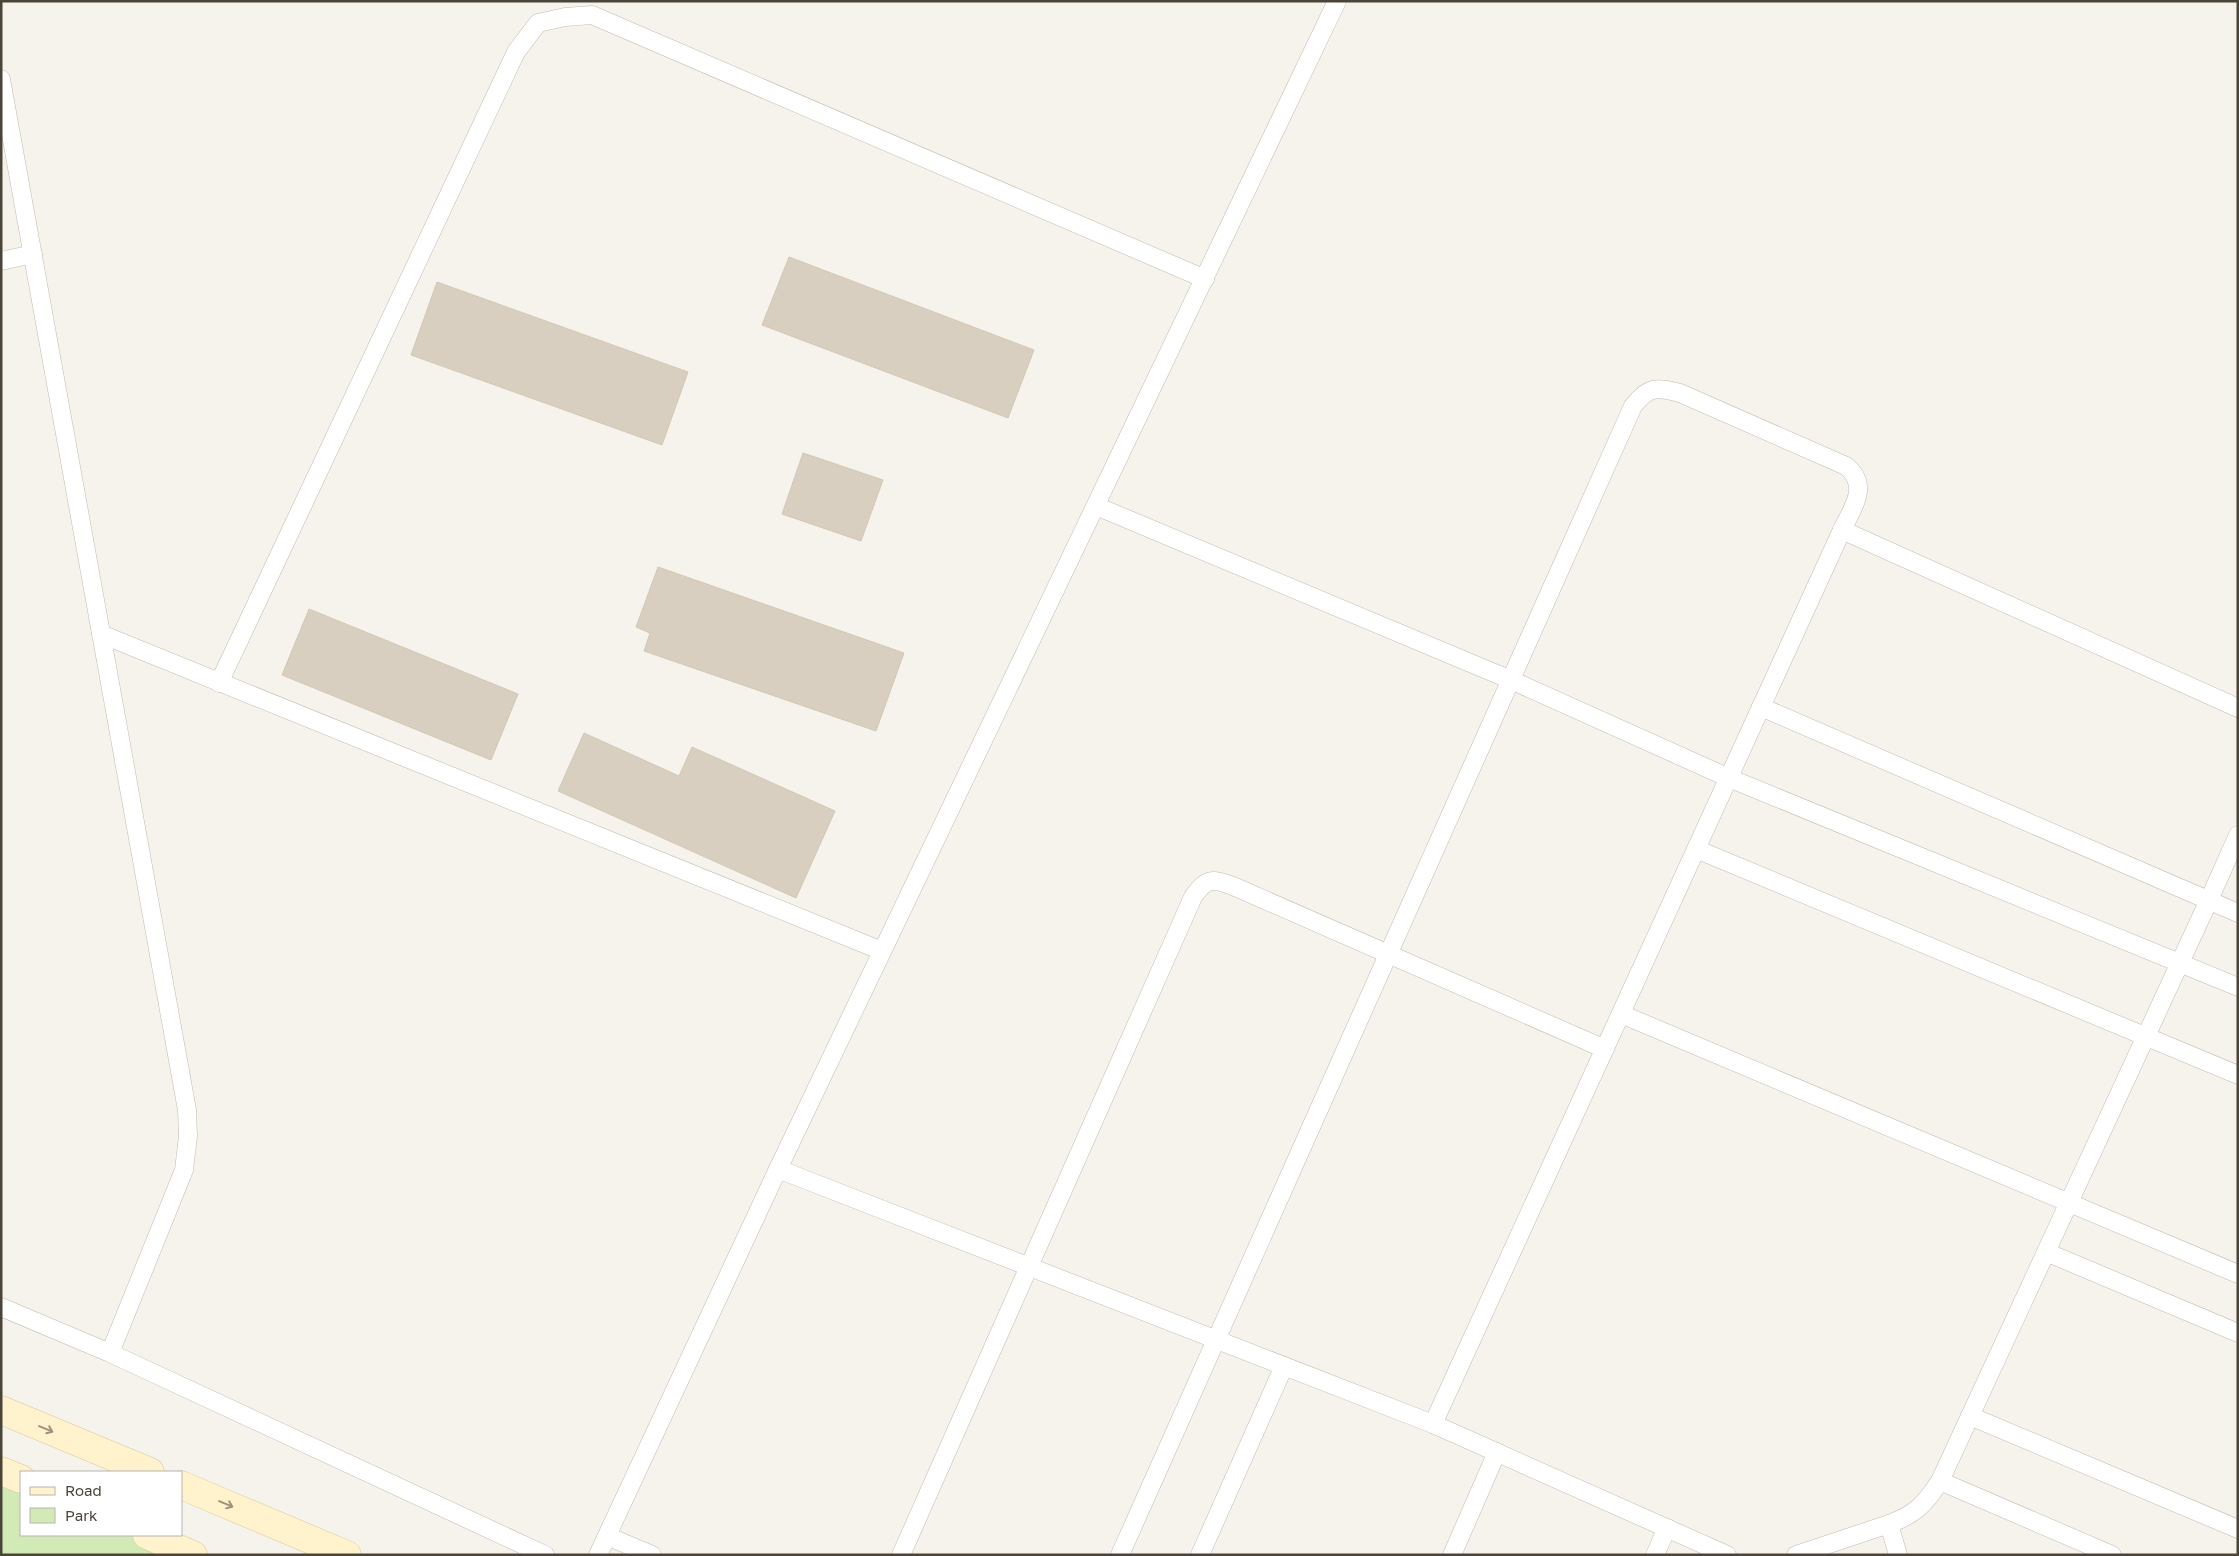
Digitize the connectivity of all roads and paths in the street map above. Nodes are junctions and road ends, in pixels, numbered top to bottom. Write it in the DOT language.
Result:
graph roads {
  1 [pos="1337,1"];
  2 [pos="1,79"];
  3 [pos="33,254"];
  4 [pos="1,261"];
  5 [pos="1204,279"];
  6 [pos="1096,506"];
  7 [pos="1842,530"];
  8 [pos="101,634"];
  9 [pos="1511,680"];
  10 [pos="219,683"];
  11 [pos="1761,707"];
  12 [pos="2238,708"];
  13 [pos="1729,778"];
  14 [pos="2238,834"];
  15 [pos="1696,849"];
  16 [pos="2209,900"];
  17 [pos="2238,912"];
  18 [pos="882,951"];
  19 [pos="1388,954"];
  20 [pos="2180,962"];
  21 [pos="2238,987"];
  22 [pos="1620,1014"];
  23 [pos="2145,1037"];
  24 [pos="1605,1049"];
  25 [pos="2238,1075"];
  26 [pos="778,1169"];
  27 [pos="2069,1202"];
  28 [pos="2046,1252"];
  29 [pos="1028,1267"];
  30 [pos="2238,1274"];
  31 [pos="1,1307"];
  32 [pos="2238,1333"];
  33 [pos="1216,1339"];
  34 [pos="110,1353"];
  35 [pos="1284,1366"];
  36 [pos="1,1410"];
  37 [pos="1970,1416"];
  38 [pos="1434,1424"];
  39 [pos="1496,1452"];
  40 [pos="1,1470"];
  41 [pos="148,1471"];
  42 [pos="20,1479"];
  43 [pos="1940,1481"];
  44 [pos="182,1486"];
  45 [pos="1889,1524"];
  46 [pos="1667,1528"];
  47 [pos="2238,1529"];
  48 [pos="149,1536"];
  49 [pos="607,1536"];
  50 [pos="1709,1551"];
  51 [pos="193,1555"];
  52 [pos="347,1555"];
  53 [pos="546,1555"];
  54 [pos="598,1555"];
  55 [pos="652,1555"];
  56 [pos="901,1555"];
  57 [pos="1120,1555"];
  58 [pos="1200,1555"];
  59 [pos="1452,1555"];
  60 [pos="1655,1555"];
  61 [pos="1728,1555"];
  62 [pos="1796,1555"];
  63 [pos="1898,1555"];
  64 [pos="2112,1555"];
  1 -- 5 [label="lane"];
  2 -- 3 [label="lane"];
  3 -- 4 [label="lane"];
  3 -- 8 [label="lane"];
  5 -- 6 [label="lane"];
  5 -- 10 [label="lane"];
  6 -- 9 [label="lane"];
  6 -- 18 [label="lane"];
  7 -- 9 [label="lane"];
  7 -- 11 [label="lane"];
  7 -- 12 [label="lane"];
  8 -- 10 [label="lane"];
  8 -- 34 [label="lane"];
  9 -- 13 [label="lane"];
  9 -- 19 [label="lane"];
  10 -- 18 [label="lane"];
  11 -- 13 [label="lane"];
  11 -- 16 [label="lane"];
  13 -- 15 [label="lane"];
  13 -- 20 [label="lane"];
  14 -- 16 [label="lane"];
  15 -- 22 [label="lane"];
  15 -- 23 [label="lane"];
  16 -- 17 [label="lane"];
  16 -- 20 [label="lane"];
  18 -- 26 [label="lane"];
  19 -- 24 [label="lane"];
  19 -- 29 [label="lane"];
  19 -- 33 [label="lane"];
  20 -- 21 [label="lane"];
  20 -- 23 [label="lane"];
  22 -- 24 [label="lane"];
  22 -- 27 [label="lane"];
  23 -- 25 [label="lane"];
  23 -- 27 [label="lane"];
  24 -- 38 [label="lane"];
  26 -- 29 [label="lane"];
  26 -- 49 [label="lane"];
  27 -- 28 [label="lane"];
  27 -- 30 [label="lane"];
  28 -- 32 [label="lane"];
  28 -- 37 [label="lane"];
  29 -- 33 [label="lane"];
  29 -- 56 [label="lane"];
  31 -- 34 [label="lane"];
  33 -- 35 [label="lane"];
  33 -- 57 [label="lane"];
  34 -- 53 [label="lane"];
  35 -- 38 [label="lane"];
  35 -- 58 [label="lane"];
  36 -- 41 [label="street, one-way"];
  37 -- 43 [label="lane"];
  37 -- 47 [label="lane"];
  38 -- 39 [label="lane"];
  39 -- 46 [label="lane"];
  39 -- 59 [label="lane"];
  40 -- 42 [label="street"];
  43 -- 45 [label="lane"];
  43 -- 64 [label="lane"];
  44 -- 52 [label="street, one-way"];
  45 -- 62 [label="lane"];
  45 -- 63 [label="lane"];
  46 -- 50 [label="lane"];
  46 -- 60 [label="lane"];
  48 -- 51 [label="street"];
  49 -- 54 [label="lane"];
  49 -- 55 [label="lane"];
  50 -- 61 [label="lane"];
}
